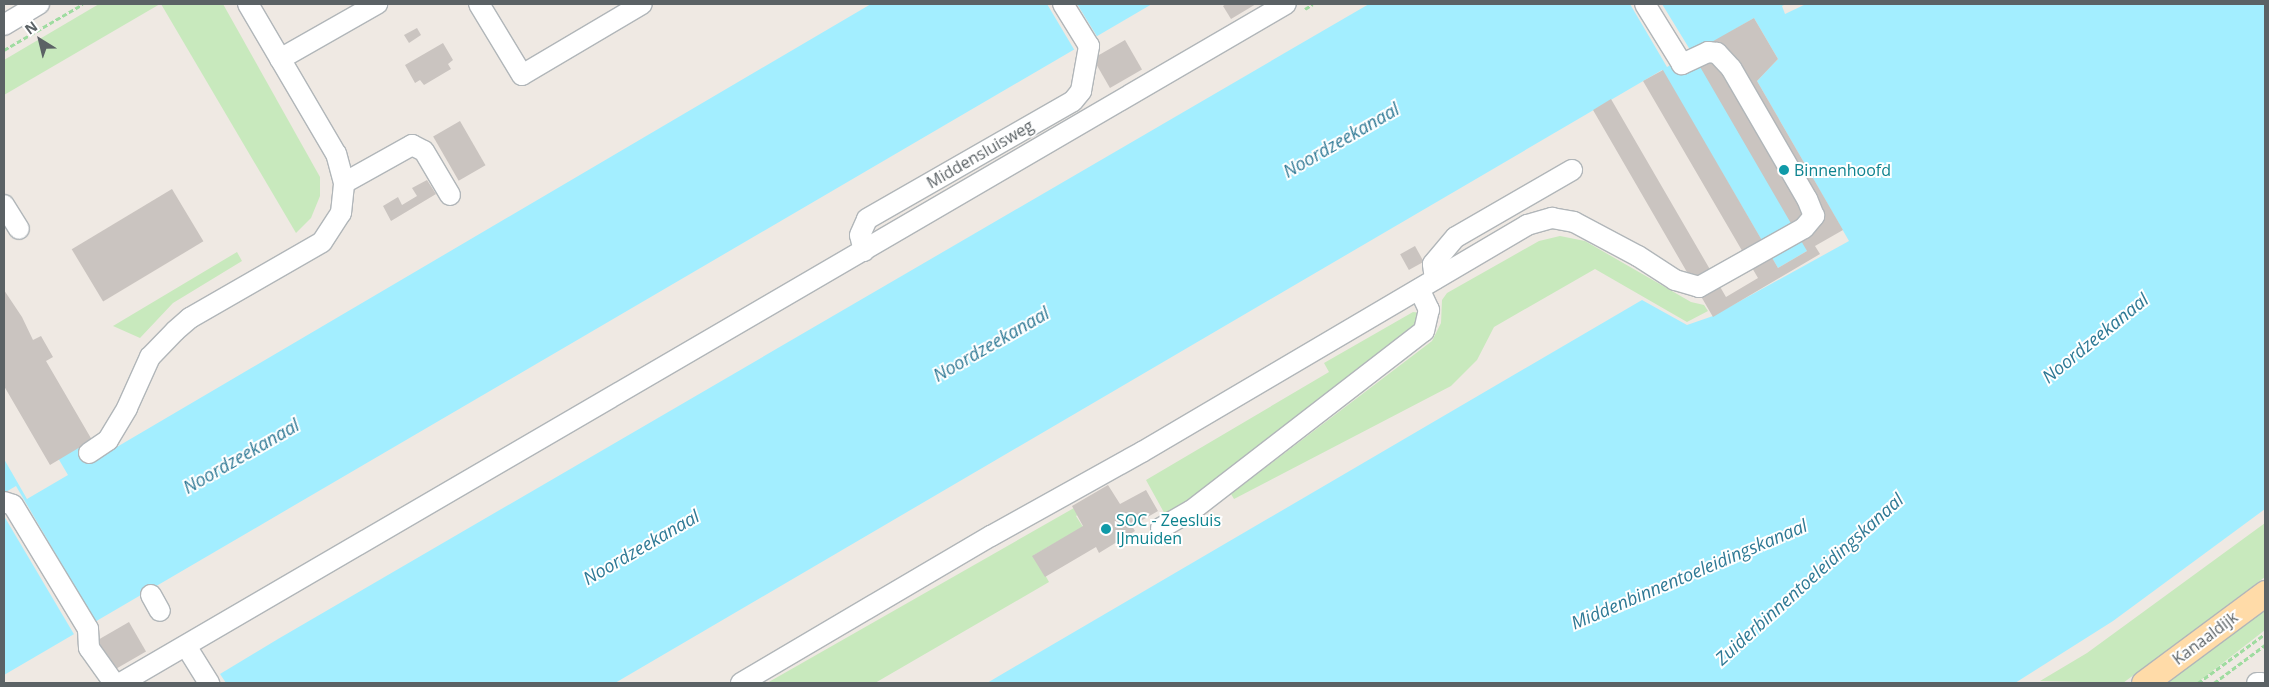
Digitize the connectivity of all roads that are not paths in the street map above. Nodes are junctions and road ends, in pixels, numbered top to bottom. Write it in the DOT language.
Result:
graph roads {
  1 [pos="39,4"];
  2 [pos="248,4"];
  3 [pos="377,4"];
  4 [pos="479,4"];
  5 [pos="642,4"];
  6 [pos="1064,4"];
  7 [pos="1286,4"];
  8 [pos="1645,4"];
  9 [pos="4,25"];
  10 [pos="280,59"];
  11 [pos="1572,170"];
  12 [pos="344,183"];
  13 [pos="450,195"];
  14 [pos="4,205"];
  15 [pos="20,229"];
  16 [pos="864,251"];
  17 [pos="1427,284"];
  18 [pos="89,453"];
  19 [pos="4,502"];
  20 [pos="1160,528"];
  21 [pos="2265,593"];
  22 [pos="186,646"];
  23 [pos="206,678"];
  24 [pos="114,683"];
  25 [pos="121,683"];
  26 [pos="741,683"];
  27 [pos="2144,683"];
  28 [pos="2257,683"];
  29 [pos="2262,683"];
  1 -- 9 [label="street"];
  2 -- 10 [label="street"];
  3 -- 10 [label="street"];
  4 -- 5 [label="street"];
  6 -- 16 [label="street, Middensluisweg"];
  7 -- 16 [label="street"];
  8 -- 17 [label="street"];
  10 -- 12 [label="street"];
  11 -- 17 [label="street"];
  12 -- 13 [label="street"];
  12 -- 18 [label="street"];
  14 -- 15 [label="street"];
  16 -- 22 [label="street"];
  17 -- 20 [label="street"];
  17 -- 26 [label="street"];
  19 -- 24 [label="street"];
  21 -- 27 [label="main road, Kanaaldijk"];
  22 -- 23 [label="street"];
  22 -- 25 [label="street"];
  28 -- 29 [label="street"];
}
